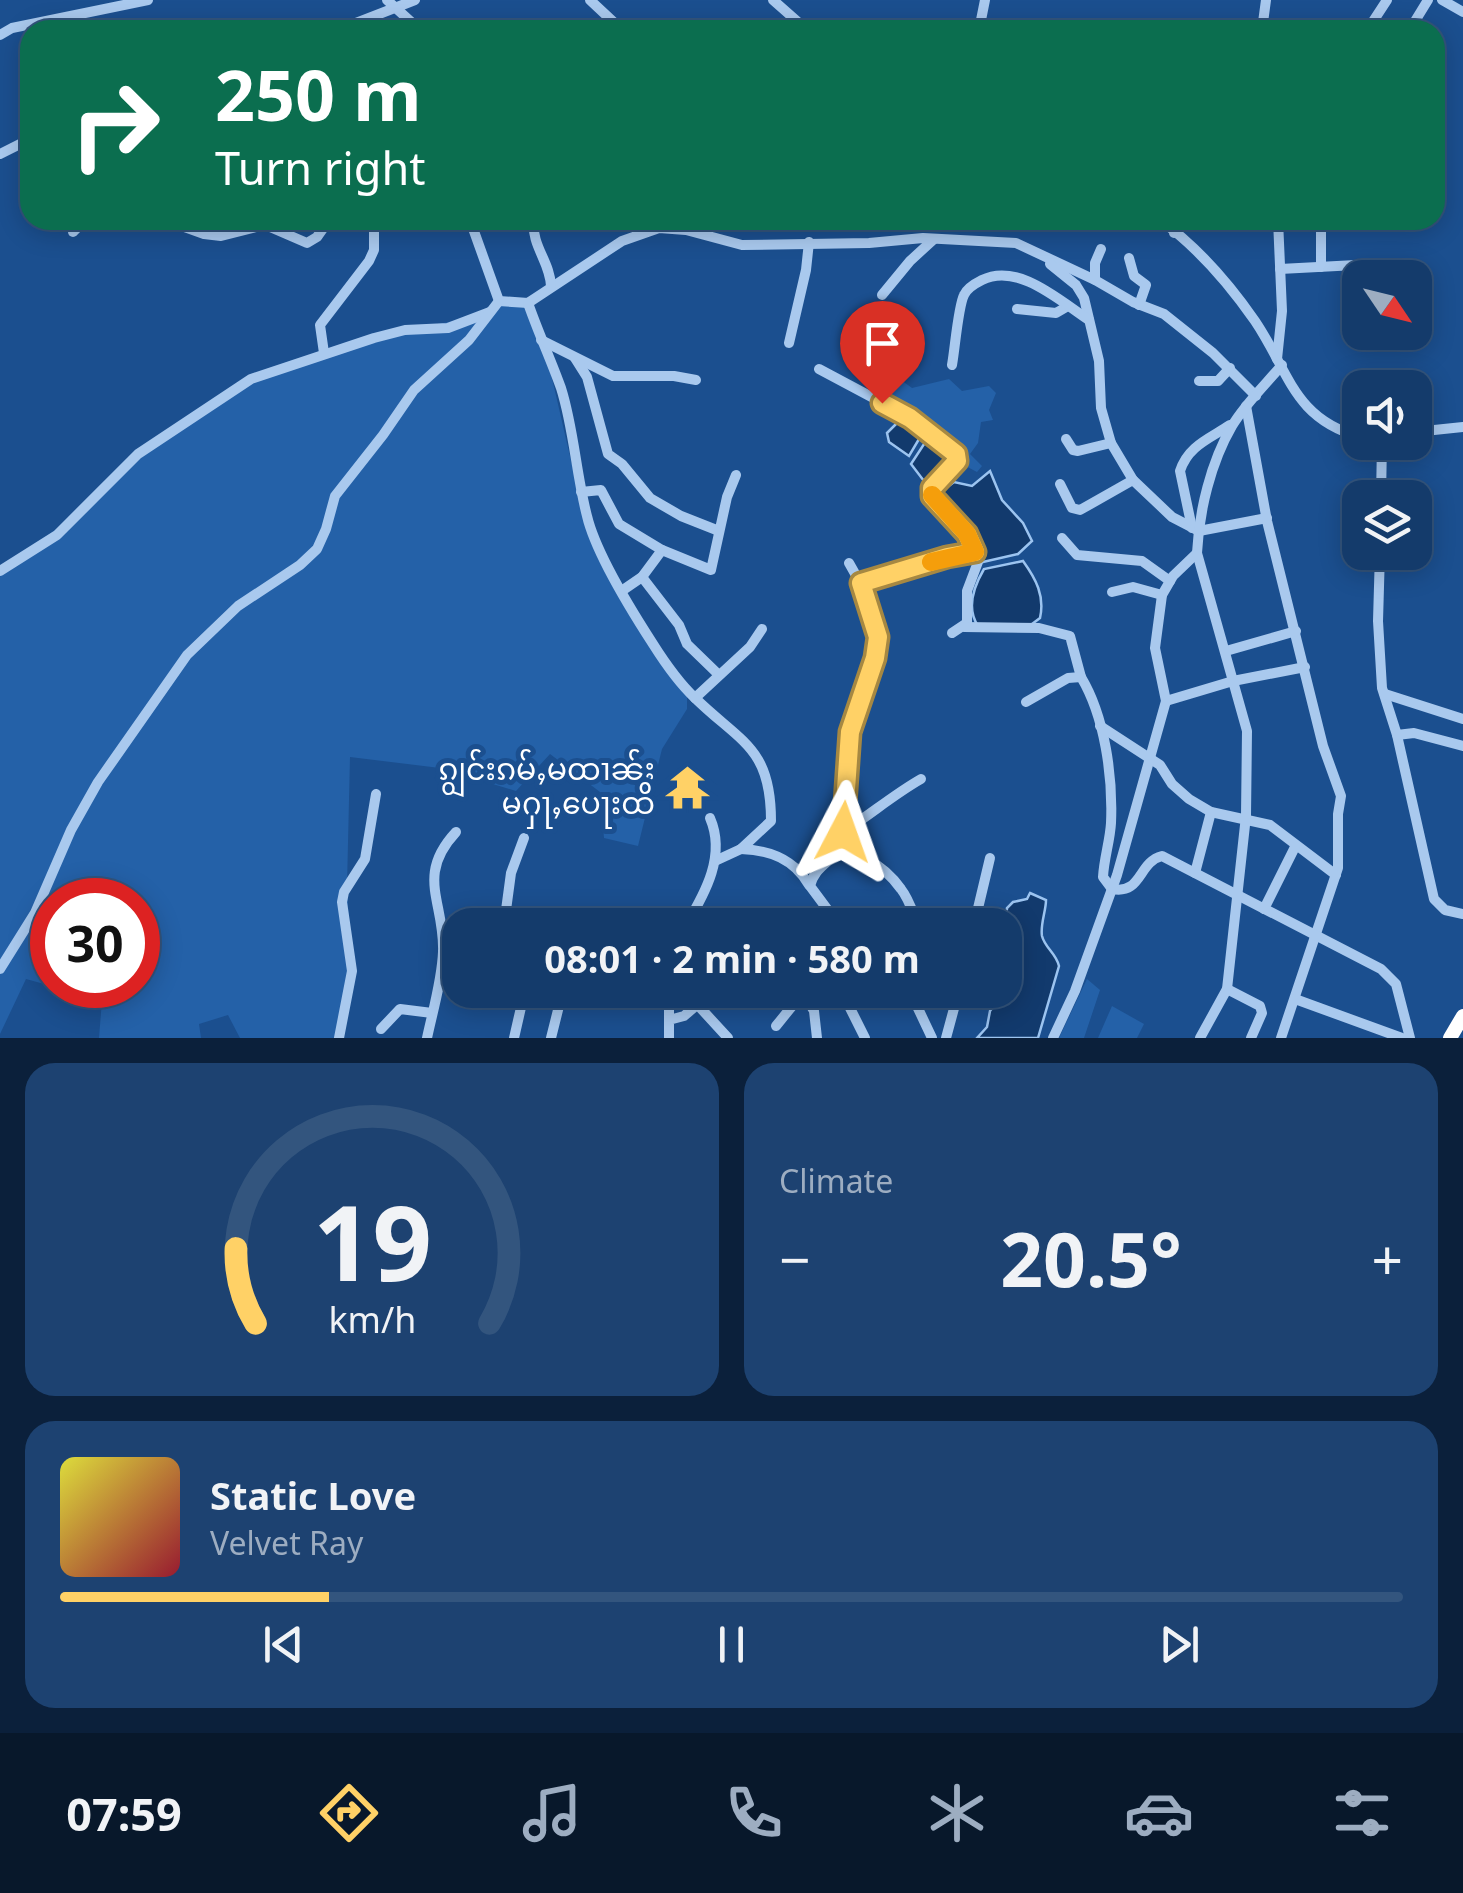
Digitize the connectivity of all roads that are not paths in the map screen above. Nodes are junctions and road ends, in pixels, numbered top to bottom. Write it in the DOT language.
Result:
graph roads {
  1 [pos="148,0"];
  2 [pos="415,0"];
  3 [pos="590,0"];
  4 [pos="772,0"];
  5 [pos="1442,0"];
  6 [pos="392,3"];
  7 [pos="1463,12"];
  8 [pos="51,20"];
  9 [pos="358,20"];
  10 [pos="611,20"];
  11 [pos="795,20"];
  12 [pos="193,230"];
  13 [pos="244,230"];
  14 [pos="277,230"];
  15 [pos="323,230"];
  16 [pos="374,230"];
  17 [pos="474,230"];
  18 [pos="534,230"];
  19 [pos="654,230"];
  20 [pos="686,230"];
  21 [pos="1171,230"];
  22 [pos="1177,230"];
  23 [pos="1274,230"];
  24 [pos="1278,230"];
  25 [pos="1321,230"];
  26 [pos="1174,233"];
  27 [pos="1278,238"];
  28 [pos="934,239"];
  29 [pos="809,242"];
  30 [pos="1102,249"];
  31 [pos="1038,254"];
  32 [pos="1129,258"];
  33 [pos="1342,266"];
  34 [pos="1321,267"];
  35 [pos="1280,269"];
  36 [pos="1095,280"];
  37 [pos="551,286"];
  38 [pos="882,295"];
  39 [pos="499,301"];
  40 [pos="528,303"];
  41 [pos="1139,305"];
  42 [pos="1068,306"];
  43 [pos="1017,310"];
  44 [pos="491,311"];
  45 [pos="1089,320"];
  46 [pos="541,340"];
  47 [pos="789,343"];
  48 [pos="324,353"];
  49 [pos="576,358"];
  50 [pos="1280,362"];
  51 [pos="952,366"];
  52 [pos="1230,368"];
  53 [pos="819,369"];
  54 [pos="696,380"];
  55 [pos="1199,381"];
  56 [pos="1246,387"];
  57 [pos="1256,396"];
  58 [pos="1246,408"];
  59 [pos="1234,422"];
  60 [pos="1463,427"];
  61 [pos="1342,430"];
  62 [pos="1432,430"];
  63 [pos="1066,439"];
  64 [pos="1112,443"];
  65 [pos="736,475"];
  66 [pos="1133,480"];
  67 [pos="1060,484"];
  68 [pos="582,492"];
  69 [pos="1267,518"];
  70 [pos="1195,530"];
  71 [pos="719,531"];
  72 [pos="1062,538"];
  73 [pos="662,550"];
  74 [pos="975,552"];
  75 [pos="1197,552"];
  76 [pos="849,563"];
  77 [pos="1379,570"];
  78 [pos="0,572"];
  79 [pos="642,576"];
  80 [pos="1170,581"];
  81 [pos="861,583"];
  82 [pos="623,590"];
  83 [pos="1112,592"];
  84 [pos="1162,595"];
  85 [pos="964,627"];
  86 [pos="762,629"];
  87 [pos="1296,631"];
  88 [pos="952,633"];
  89 [pos="1226,652"];
  90 [pos="1305,667"];
  91 [pos="718,674"];
  92 [pos="1081,677"];
  93 [pos="1234,681"];
  94 [pos="1385,694"];
  95 [pos="695,698"];
  96 [pos="1166,701"];
  97 [pos="1026,702"];
  98 [pos="1463,719"];
  99 [pos="1100,726"];
  100 [pos="1397,735"];
  101 [pos="1463,746"];
  102 [pos="1148,758"];
  103 [pos="921,779"];
  104 [pos="376,794"];
  105 [pos="1211,812"];
  106 [pos="710,818"];
  107 [pos="1246,820"];
  108 [pos="456,832"];
  109 [pos="843,832"];
  110 [pos="524,838"];
  111 [pos="1295,847"];
  112 [pos="741,849"];
  113 [pos="834,857"];
  114 [pos="990,858"];
  115 [pos="715,861"];
  116 [pos="1195,873"];
  117 [pos="1336,876"];
  118 [pos="810,886"];
  119 [pos="1112,888"];
  120 [pos="1237,893"];
  121 [pos="506,908"];
  122 [pos="694,908"];
  123 [pos="826,908"];
  124 [pos="911,908"];
  125 [pos="978,908"];
  126 [pos="1264,909"];
  127 [pos="1463,914"];
  128 [pos="442,923"];
  129 [pos="1318,937"];
  130 [pos="442,965"];
  131 [pos="0,970"];
  132 [pos="1227,989"];
  133 [pos="1295,999"];
  134 [pos="521,1008"];
  135 [pos="558,1008"];
  136 [pos="669,1008"];
  137 [pos="693,1008"];
  138 [pos="702,1008"];
  139 [pos="791,1008"];
  140 [pos="812,1008"];
  141 [pos="850,1008"];
  142 [pos="917,1008"];
  143 [pos="954,1008"];
  144 [pos="432,1013"];
  145 [pos="1463,1016"];
  146 [pos="669,1020"];
  147 [pos="776,1026"];
  148 [pos="382,1029"];
  149 [pos="338,1038"];
  150 [pos="427,1038"];
  151 [pos="514,1038"];
  152 [pos="551,1038"];
  153 [pos="669,1038"];
  154 [pos="728,1038"];
  155 [pos="817,1038"];
  156 [pos="864,1038"];
  157 [pos="932,1038"];
  158 [pos="946,1038"];
  159 [pos="1053,1038"];
  160 [pos="1200,1038"];
  161 [pos="1251,1038"];
  162 [pos="1281,1038"];
  163 [pos="1402,1038"];
  164 [pos="1410,1038"];
  165 [pos="1450,1038"];
  1 -- 8 [label="street"];
  2 -- 6 [label="street"];
  3 -- 10 [label="street"];
  4 -- 11 [label="street"];
  5 -- 7 [label="street"];
  6 -- 9 [label="street"];
  12 -- 13 [label="street"];
  14 -- 15 [label="street"];
  16 -- 48 [label="street"];
  17 -- 39 [label="street"];
  18 -- 37 [label="street"];
  19 -- 37 [label="street"];
  20 -- 29 [label="street"];
  21 -- 26 [label="street"];
  22 -- 26 [label="street"];
  23 -- 27 [label="street"];
  24 -- 27 [label="street"];
  25 -- 34 [label="street"];
  26 -- 50 [label="street"];
  27 -- 35 [label="street"];
  28 -- 29 [label="street"];
  28 -- 31 [label="street"];
  28 -- 38 [label="street"];
  29 -- 47 [label="street"];
  30 -- 36 [label="street"];
  31 -- 36 [label="street"];
  31 -- 45 [label="street"];
  32 -- 41 [label="street"];
  33 -- 34 [label="street"];
  34 -- 35 [label="street"];
  35 -- 50 [label="street"];
  36 -- 41 [label="street"];
  37 -- 40 [label="street"];
  39 -- 40 [label="street"];
  39 -- 44 [label="street"];
  40 -- 46 [label="street"];
  41 -- 52 [label="street"];
  42 -- 43 [label="street"];
  42 -- 45 [label="street"];
  42 -- 51 [label="street"];
  44 -- 48 [label="street"];
  44 -- 131 [label="street"];
  45 -- 64 [label="street"];
  46 -- 49 [label="street"];
  46 -- 68 [label="street"];
  48 -- 78 [label="street"];
  49 -- 54 [label="street"];
  49 -- 71 [label="street"];
  50 -- 57 [label="street"];
  50 -- 61 [label="street"];
  52 -- 55 [label="street"];
  52 -- 56 [label="street"];
  53 -- 74 [label="street"];
  56 -- 57 [label="street"];
  56 -- 58 [label="street"];
  57 -- 58 [label="street"];
  58 -- 59 [label="street"];
  58 -- 69 [label="street"];
  59 -- 70 [label="street"];
  59 -- 70 [label="street"];
  60 -- 62 [label="street"];
  63 -- 64 [label="street"];
  64 -- 66 [label="street"];
  65 -- 71 [label="street"];
  66 -- 67 [label="street"];
  66 -- 70 [label="street"];
  68 -- 73 [label="street"];
  68 -- 82 [label="street"];
  69 -- 70 [label="street"];
  69 -- 87 [label="street"];
  70 -- 75 [label="street"];
  71 -- 73 [label="street"];
  72 -- 80 [label="street"];
  73 -- 79 [label="street"];
  74 -- 81 [label="street"];
  74 -- 85 [label="street"];
  75 -- 80 [label="street"];
  75 -- 89 [label="street"];
  76 -- 81 [label="street"];
  77 -- 94 [label="street"];
  79 -- 82 [label="street"];
  79 -- 91 [label="street"];
  80 -- 84 [label="street"];
  81 -- 109 [label="street"];
  82 -- 95 [label="street"];
  83 -- 84 [label="street"];
  84 -- 96 [label="street"];
  85 -- 88 [label="street"];
  85 -- 92 [label="street"];
  86 -- 91 [label="street"];
  87 -- 89 [label="street"];
  87 -- 90 [label="street"];
  89 -- 93 [label="street"];
  90 -- 93 [label="street"];
  90 -- 117 [label="street"];
  91 -- 95 [label="street"];
  92 -- 97 [label="street"];
  92 -- 99 [label="street"];
  93 -- 96 [label="street"];
  93 -- 107 [label="street"];
  94 -- 98 [label="street"];
  94 -- 100 [label="street"];
  95 -- 112 [label="street"];
  96 -- 102 [label="street"];
  99 -- 102 [label="street"];
  99 -- 119 [label="street"];
  100 -- 101 [label="street"];
  100 -- 127 [label="street"];
  102 -- 105 [label="street"];
  102 -- 119 [label="street"];
  103 -- 109 [label="street"];
  104 -- 149 [label="street"];
  105 -- 107 [label="street"];
  105 -- 116 [label="street"];
  106 -- 115 [label="street"];
  107 -- 111 [label="street"];
  107 -- 120 [label="street"];
  108 -- 128 [label="street"];
  109 -- 113 [label="street"];
  110 -- 121 [label="street"];
  111 -- 117 [label="street"];
  111 -- 126 [label="street"];
  112 -- 115 [label="street"];
  112 -- 118 [label="street"];
  113 -- 118 [label="street"];
  113 -- 124 [label="street"];
  114 -- 125 [label="street"];
  115 -- 122 [label="street"];
  116 -- 119 [label="street"];
  116 -- 120 [label="street"];
  117 -- 129 [label="street"];
  118 -- 123 [label="street"];
  119 -- 159 [label="street"];
  120 -- 126 [label="street"];
  120 -- 132 [label="street"];
  126 -- 129 [label="street"];
  129 -- 133 [label="street"];
  129 -- 164 [label="street"];
  130 -- 144 [label="street"];
  132 -- 160 [label="street"];
  132 -- 161 [label="street"];
  133 -- 162 [label="street"];
  133 -- 163 [label="street"];
  134 -- 151 [label="street"];
  135 -- 152 [label="street"];
  136 -- 146 [label="street"];
  137 -- 146 [label="street"];
  138 -- 154 [label="street"];
  139 -- 147 [label="street"];
  140 -- 155 [label="street"];
  141 -- 156 [label="street"];
  142 -- 157 [label="street"];
  143 -- 158 [label="street"];
  144 -- 148 [label="street"];
  144 -- 150 [label="street"];
  145 -- 165 [label="highway"];
  146 -- 153 [label="street"];
}
